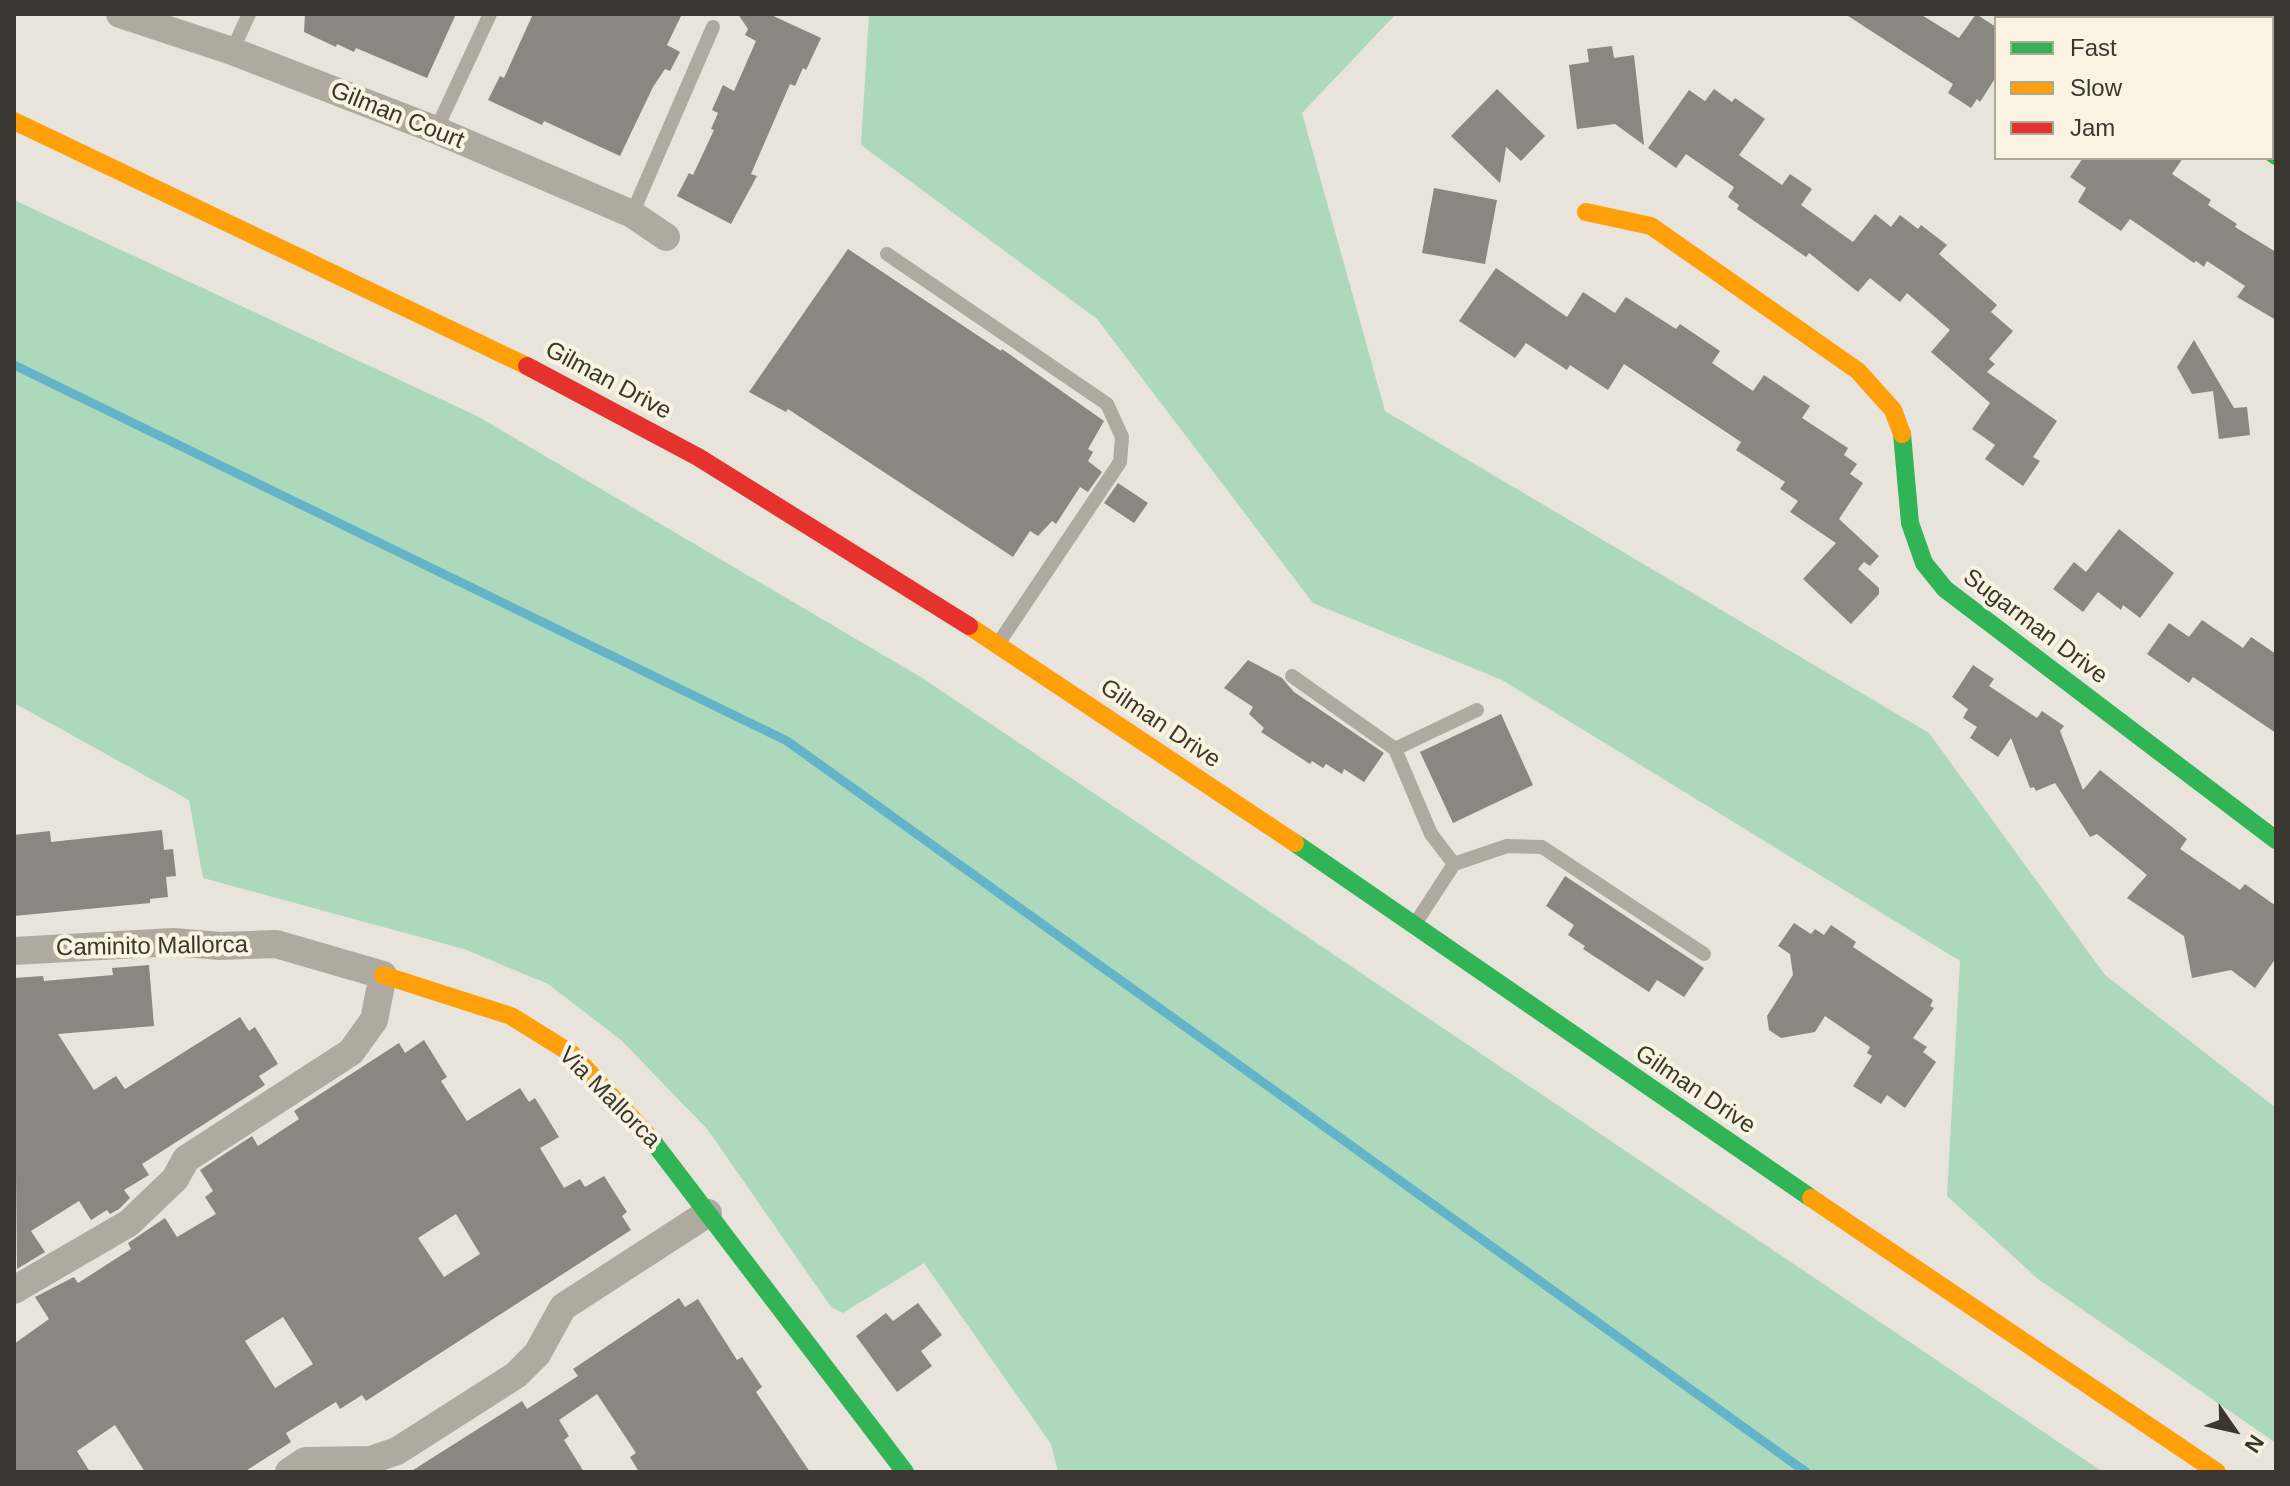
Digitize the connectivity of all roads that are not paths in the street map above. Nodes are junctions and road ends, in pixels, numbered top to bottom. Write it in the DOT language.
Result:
graph roads {
  1 [pos="120,14"];
  2 [pos="249,14"];
  3 [pos="490,14"];
  4 [pos="713,27"];
  5 [pos="232,51"];
  6 [pos="14,121"];
  7 [pos="436,130"];
  8 [pos="1586,212"];
  9 [pos="632,214"];
  10 [pos="666,237"];
  11 [pos="887,254"];
  12 [pos="998,644"];
  13 [pos="1292,676"];
  14 [pos="1477,710"];
  15 [pos="1395,749"];
  16 [pos="2276,840"];
  17 [pos="1454,864"];
  18 [pos="1415,924"];
  19 [pos="14,951"];
  20 [pos="1704,954"];
  21 [pos="383,975"];
  22 [pos="708,1213"];
  23 [pos="14,1290"];
  24 [pos="289,1472"];
  25 [pos="905,1472"];
  26 [pos="2217,1472"];
  1 -- 5 [label="street, Gilman Court"];
  2 -- 5 [label="lane"];
  3 -- 7 [label="lane"];
  4 -- 9 [label="lane"];
  5 -- 7 [label="street, Gilman Court"];
  6 -- 12 [label="main road, Gilman Drive"];
  7 -- 9 [label="street, Gilman Court"];
  8 -- 16 [label="main road, Sugarman Drive"];
  9 -- 10 [label="street, Gilman Court"];
  11 -- 12 [label="lane"];
  12 -- 18 [label="main road, Gilman Drive"];
  13 -- 15 [label="lane"];
  14 -- 15 [label="lane"];
  15 -- 17 [label="lane"];
  17 -- 18 [label="lane"];
  17 -- 20 [label="lane"];
  18 -- 26 [label="main road, Gilman Drive"];
  19 -- 21 [label="street, Caminito Mallorca"];
  21 -- 22 [label="main road, Via Mallorca"];
  21 -- 23 [label="street"];
  22 -- 24 [label="street"];
  22 -- 25 [label="main road, Via Mallorca"];
}
